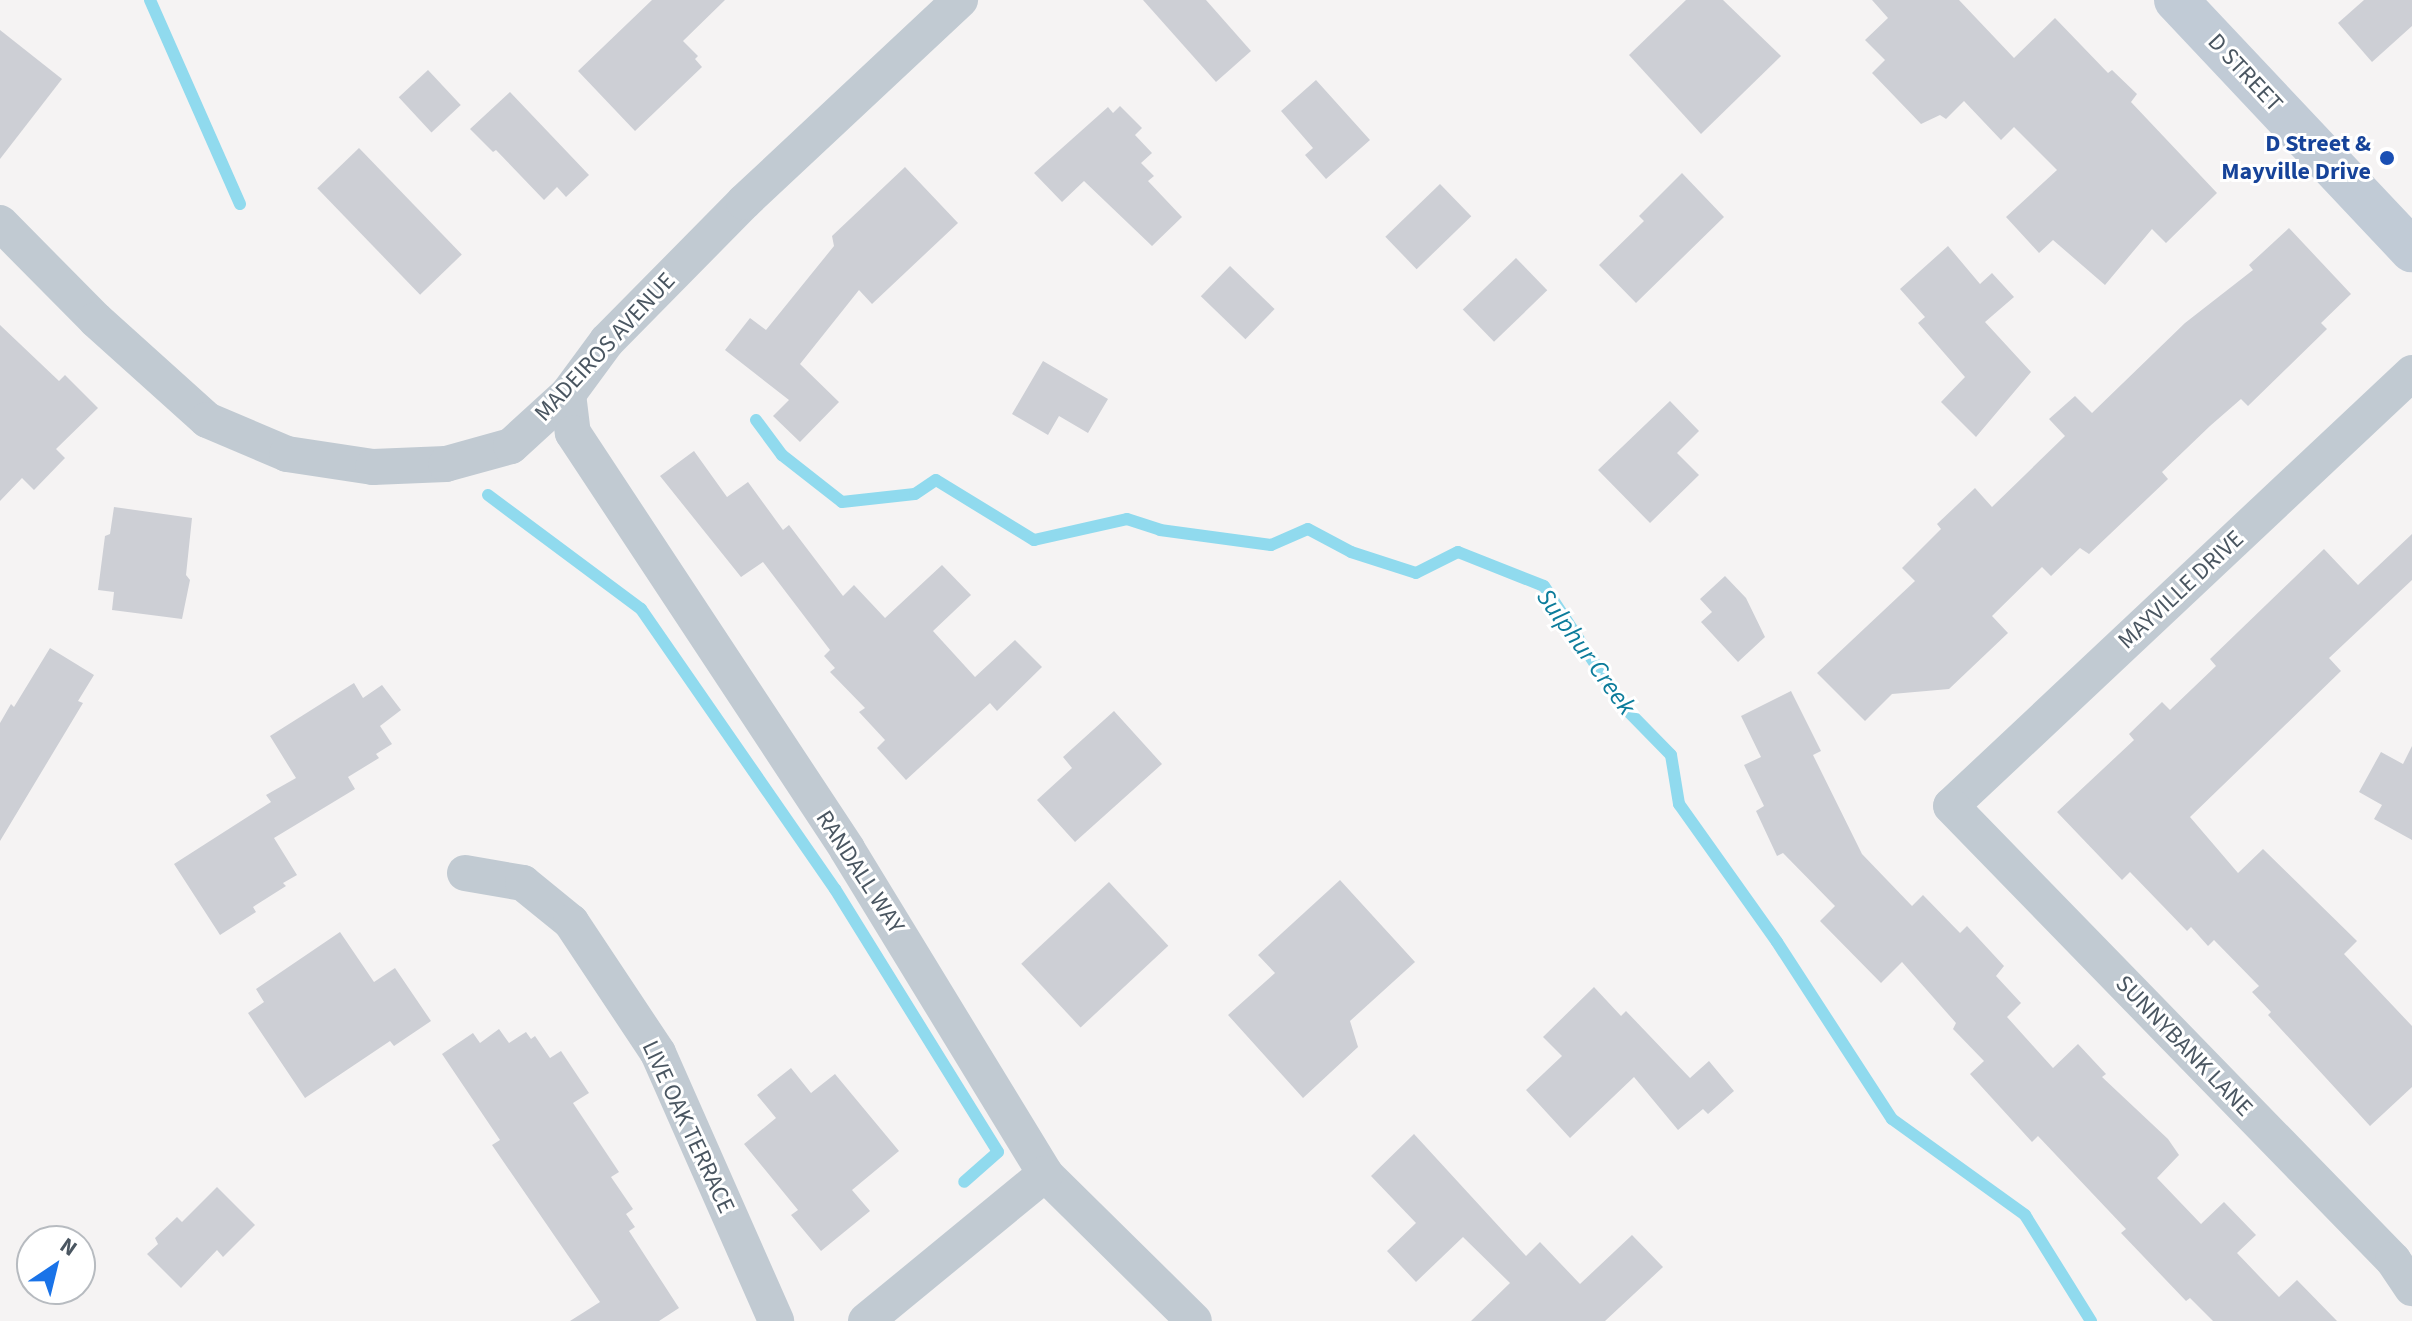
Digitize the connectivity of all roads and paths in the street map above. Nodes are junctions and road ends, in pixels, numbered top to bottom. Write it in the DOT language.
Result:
graph roads {
  1 [pos="960,0"];
  2 [pos="2176,0"];
  3 [pos="1,225"];
  4 [pos="2412,250"];
  5 [pos="2412,373"];
  6 [pos="568,394"];
  7 [pos="1951,806"];
  8 [pos="465,873"];
  9 [pos="1045,1174"];
  10 [pos="2412,1288"];
  11 [pos="776,1321"];
  12 [pos="866,1321"];
  13 [pos="1194,1321"];
  1 -- 6 [label="street, MADEIROS AVENUE"];
  2 -- 4 [label="main road, D STREET"];
  3 -- 6 [label="street, MADEIROS AVENUE"];
  5 -- 7 [label="street, MAYVILLE DRIVE"];
  6 -- 9 [label="street, RANDALL WAY"];
  7 -- 10 [label="street, SUNNYBANK LANE"];
  8 -- 11 [label="street, LIVE OAK TERRACE"];
  9 -- 12 [label="street"];
  9 -- 13 [label="street, RANDALL WAY"];
}
